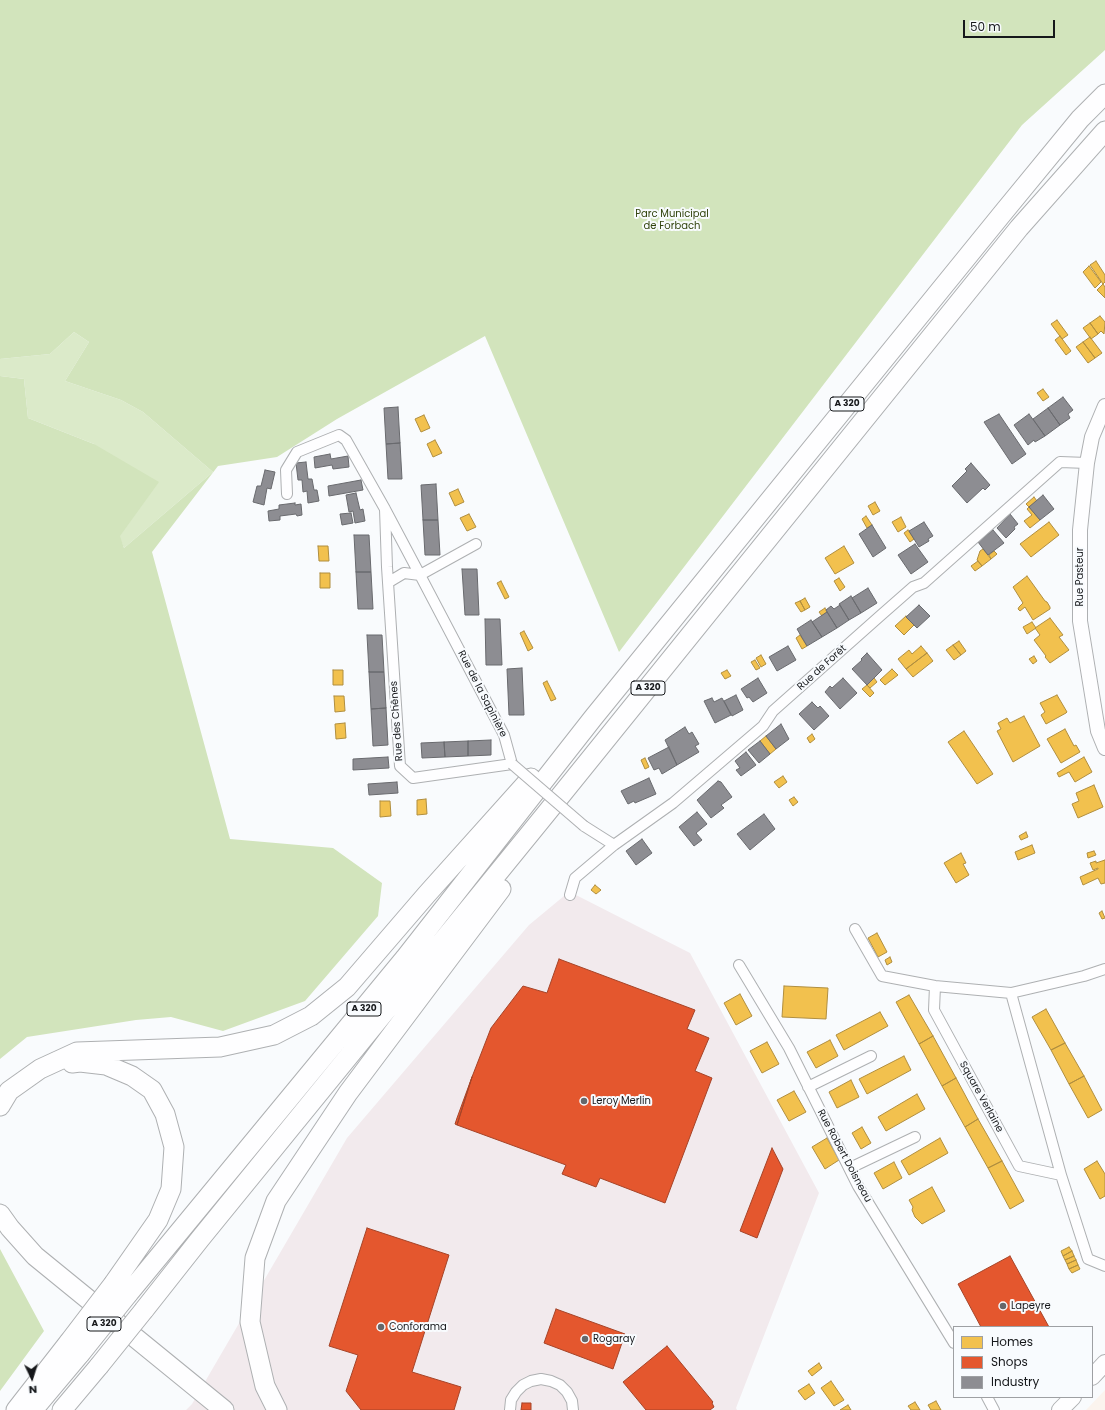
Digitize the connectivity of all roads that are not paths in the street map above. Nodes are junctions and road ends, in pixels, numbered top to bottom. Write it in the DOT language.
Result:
graph roads {
  1 [pos="1105,94"];
  2 [pos="1105,131"];
  3 [pos="1105,406"];
  4 [pos="1087,463"];
  5 [pos="287,494"];
  6 [pos="385,509"];
  7 [pos="476,544"];
  8 [pos="420,575"];
  9 [pos="389,582"];
  10 [pos="593,718"];
  11 [pos="1105,748"];
  12 [pos="512,764"];
  13 [pos="545,815"];
  14 [pos="614,845"];
  15 [pos="570,894"];
  16 [pos="855,929"];
  17 [pos="739,965"];
  18 [pos="1105,969"];
  19 [pos="935,986"];
  20 [pos="1011,993"];
  21 [pos="871,1056"];
  22 [pos="40,1069"];
  23 [pos="808,1087"];
  24 [pos="0,1106"];
  25 [pos="915,1137"];
  26 [pos="850,1168"];
  27 [pos="1061,1175"];
  28 [pos="0,1214"];
  29 [pos="1105,1266"];
  30 [pos="121,1288"];
  31 [pos="953,1341"];
  32 [pos="74,1348"];
  33 [pos="1105,1363"];
  34 [pos="1093,1376"];
  35 [pos="988,1398"];
  36 [pos="1072,1398"];
  37 [pos="16,1410"];
  38 [pos="33,1410"];
  39 [pos="62,1410"];
  40 [pos="224,1410"];
  41 [pos="277,1410"];
  42 [pos="510,1410"];
  43 [pos="573,1410"];
  44 [pos="994,1410"];
  45 [pos="1060,1410"];
  1 -- 10 [label="highway, A 320"];
  2 -- 13 [label="highway, A 320"];
  3 -- 4 [label="main road, Rue Pasteur"];
  4 -- 11 [label="main road, Rue Pasteur"];
  4 -- 14 [label="street, Rue de Forêt"];
  5 -- 6 [label="street, Rue de la Sapinière"];
  6 -- 8 [label="street, Rue de la Sapinière"];
  6 -- 9 [label="street, Rue des Chênes"];
  7 -- 8 [label="street"];
  8 -- 9 [label="street"];
  8 -- 12 [label="street, Rue de la Sapinière"];
  9 -- 12 [label="street, Rue des Chênes"];
  10 -- 22 [label="highway"];
  10 -- 30 [label="highway, A 320"];
  12 -- 14 [label="street, bridge"];
  13 -- 39 [label="highway, A 320, bridge"];
  13 -- 41 [label="highway"];
  14 -- 15 [label="street, Rue de Forêt"];
  16 -- 19 [label="street"];
  17 -- 23 [label="street, Rue Robert Doisneau"];
  18 -- 20 [label="street"];
  19 -- 20 [label="street"];
  19 -- 27 [label="street, Square Verlaine"];
  20 -- 27 [label="street"];
  21 -- 23 [label="street"];
  22 -- 24 [label="highway"];
  22 -- 30 [label="highway"];
  23 -- 26 [label="street, Rue Robert Doisneau"];
  25 -- 26 [label="street"];
  26 -- 31 [label="street, Rue Robert Doisneau"];
  27 -- 29 [label="street"];
  28 -- 40 [label="highway"];
  30 -- 32 [label="highway, A 320, bridge"];
  32 -- 37 [label="highway"];
  32 -- 38 [label="highway, A 320"];
  33 -- 34 [label="main road"];
  35 -- 44 [label="street"];
  36 -- 45 [label="main road"];
  42 -- 43 [label="street"];
}
